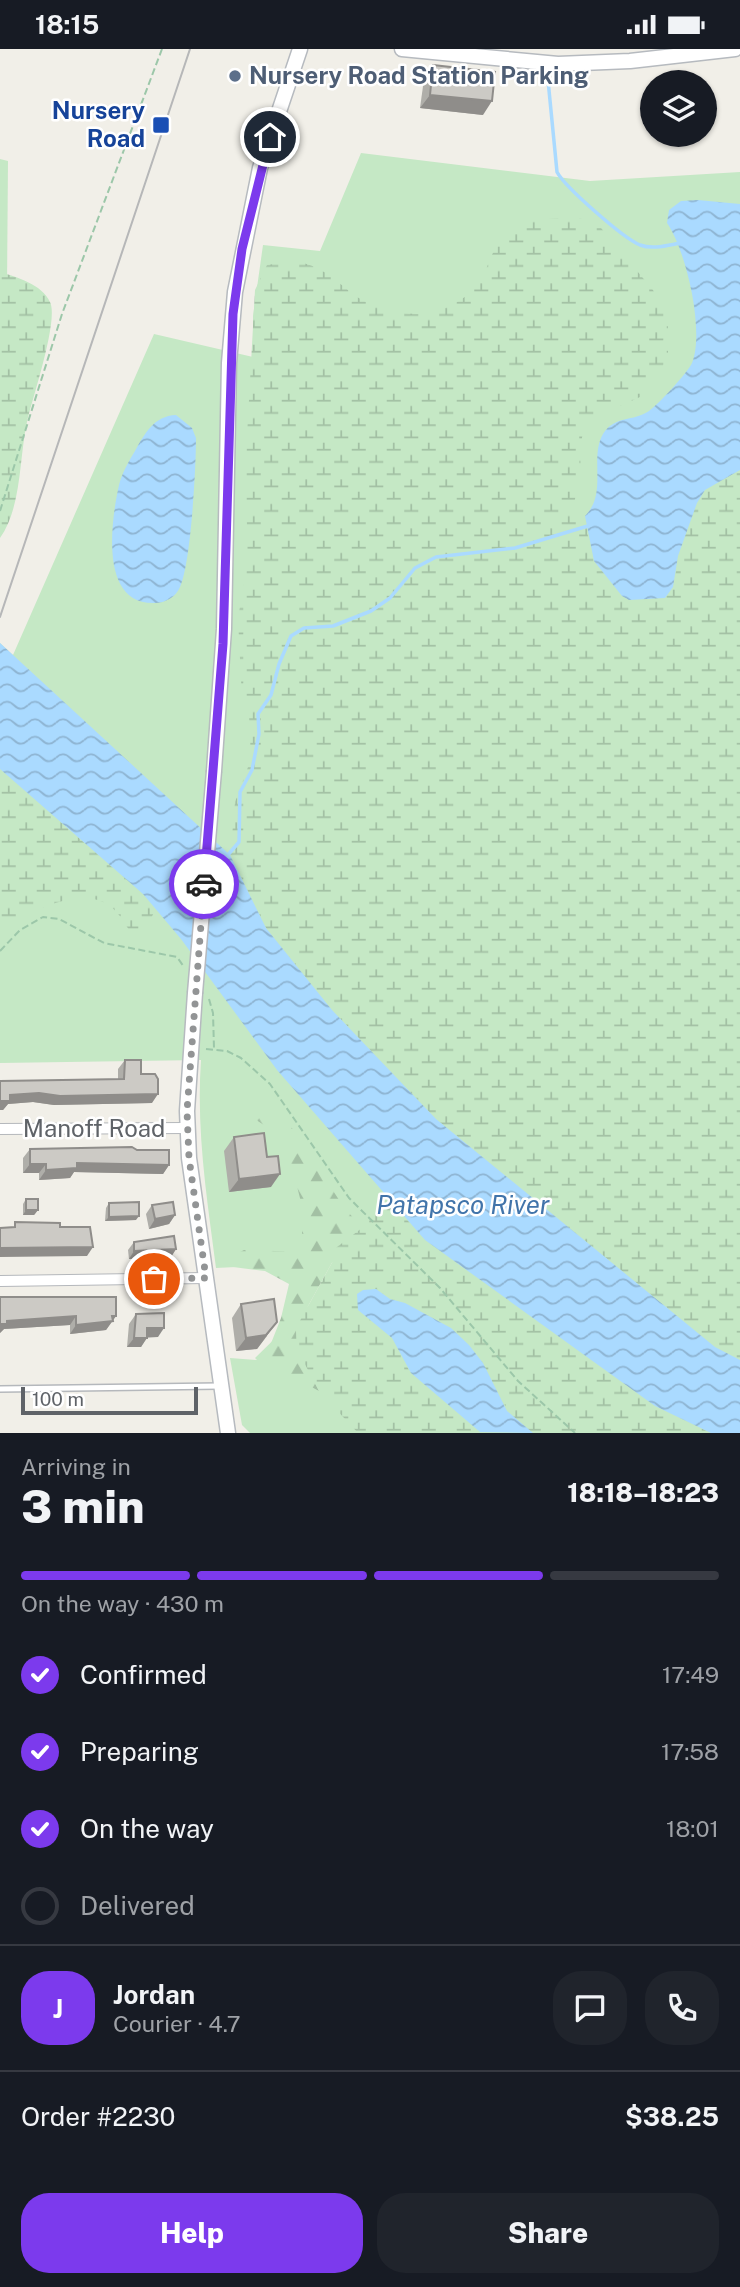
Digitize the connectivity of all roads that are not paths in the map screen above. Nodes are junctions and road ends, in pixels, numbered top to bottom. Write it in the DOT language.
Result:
graph roads {
  1 [pos="300,49"];
  2 [pos="402,49"];
  3 [pos="735,49"];
  4 [pos="187,1128"];
  5 [pos="0,1129"];
  6 [pos="206,1278"];
  7 [pos="0,1280"];
  8 [pos="222,1386"];
  9 [pos="0,1389"];
  10 [pos="228,1433"];
  1 -- 4 [label="main road, bridge"];
  2 -- 3 [label="main road"];
  4 -- 5 [label="street, Manoff Road"];
  4 -- 6 [label="main road"];
  6 -- 7 [label="street"];
  6 -- 8 [label="main road"];
  8 -- 9 [label="lane"];
  8 -- 10 [label="main road"];
}
